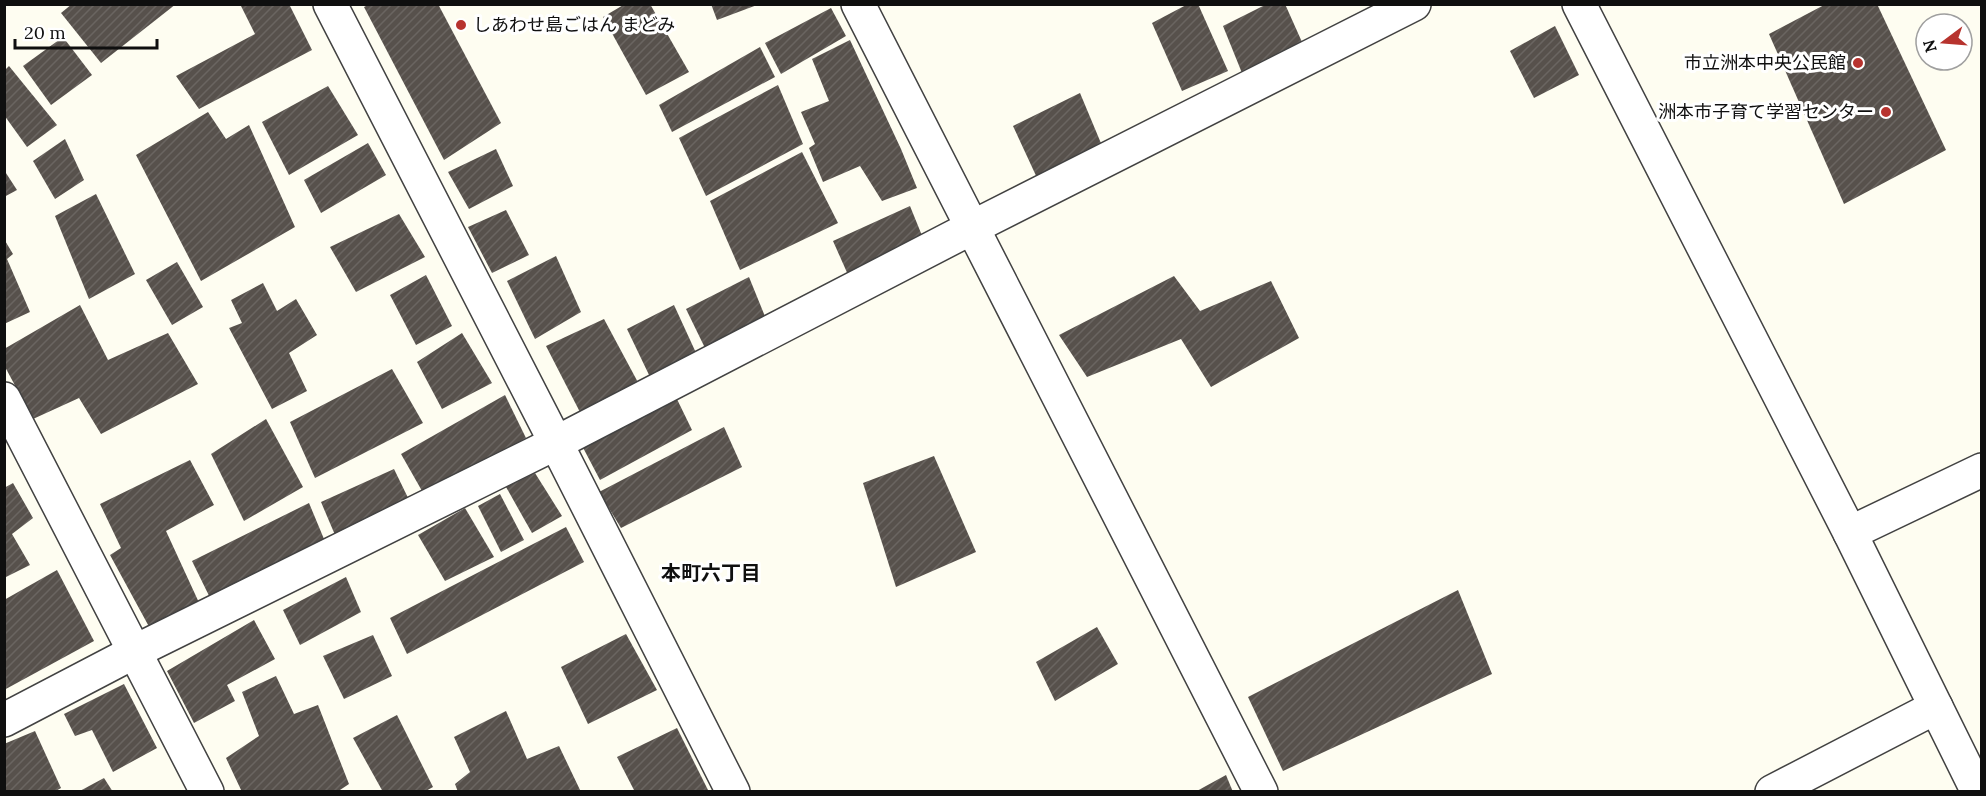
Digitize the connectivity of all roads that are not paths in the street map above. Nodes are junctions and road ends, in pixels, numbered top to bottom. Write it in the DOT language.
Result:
graph roads {
  1 [pos="330,4"];
  2 [pos="858,4"];
  3 [pos="1414,4"];
  4 [pos="1579,4"];
  5 [pos="973,227"];
  6 [pos="4,399"];
  7 [pos="556,443"];
  8 [pos="1982,470"];
  9 [pos="1850,533"];
  10 [pos="136,651"];
  11 [pos="1936,707"];
  12 [pos="4,720"];
  13 [pos="207,792"];
  14 [pos="733,792"];
  15 [pos="1261,792"];
  16 [pos="1772,792"];
  17 [pos="1978,792"];
  1 -- 7 [label="street"];
  2 -- 5 [label="street"];
  3 -- 5 [label="street"];
  4 -- 9 [label="street"];
  5 -- 7 [label="street"];
  5 -- 15 [label="street"];
  6 -- 10 [label="street"];
  7 -- 10 [label="street"];
  7 -- 14 [label="street"];
  8 -- 9 [label="street"];
  9 -- 11 [label="street"];
  10 -- 12 [label="street"];
  10 -- 13 [label="street"];
  11 -- 16 [label="street"];
  11 -- 17 [label="street"];
}
